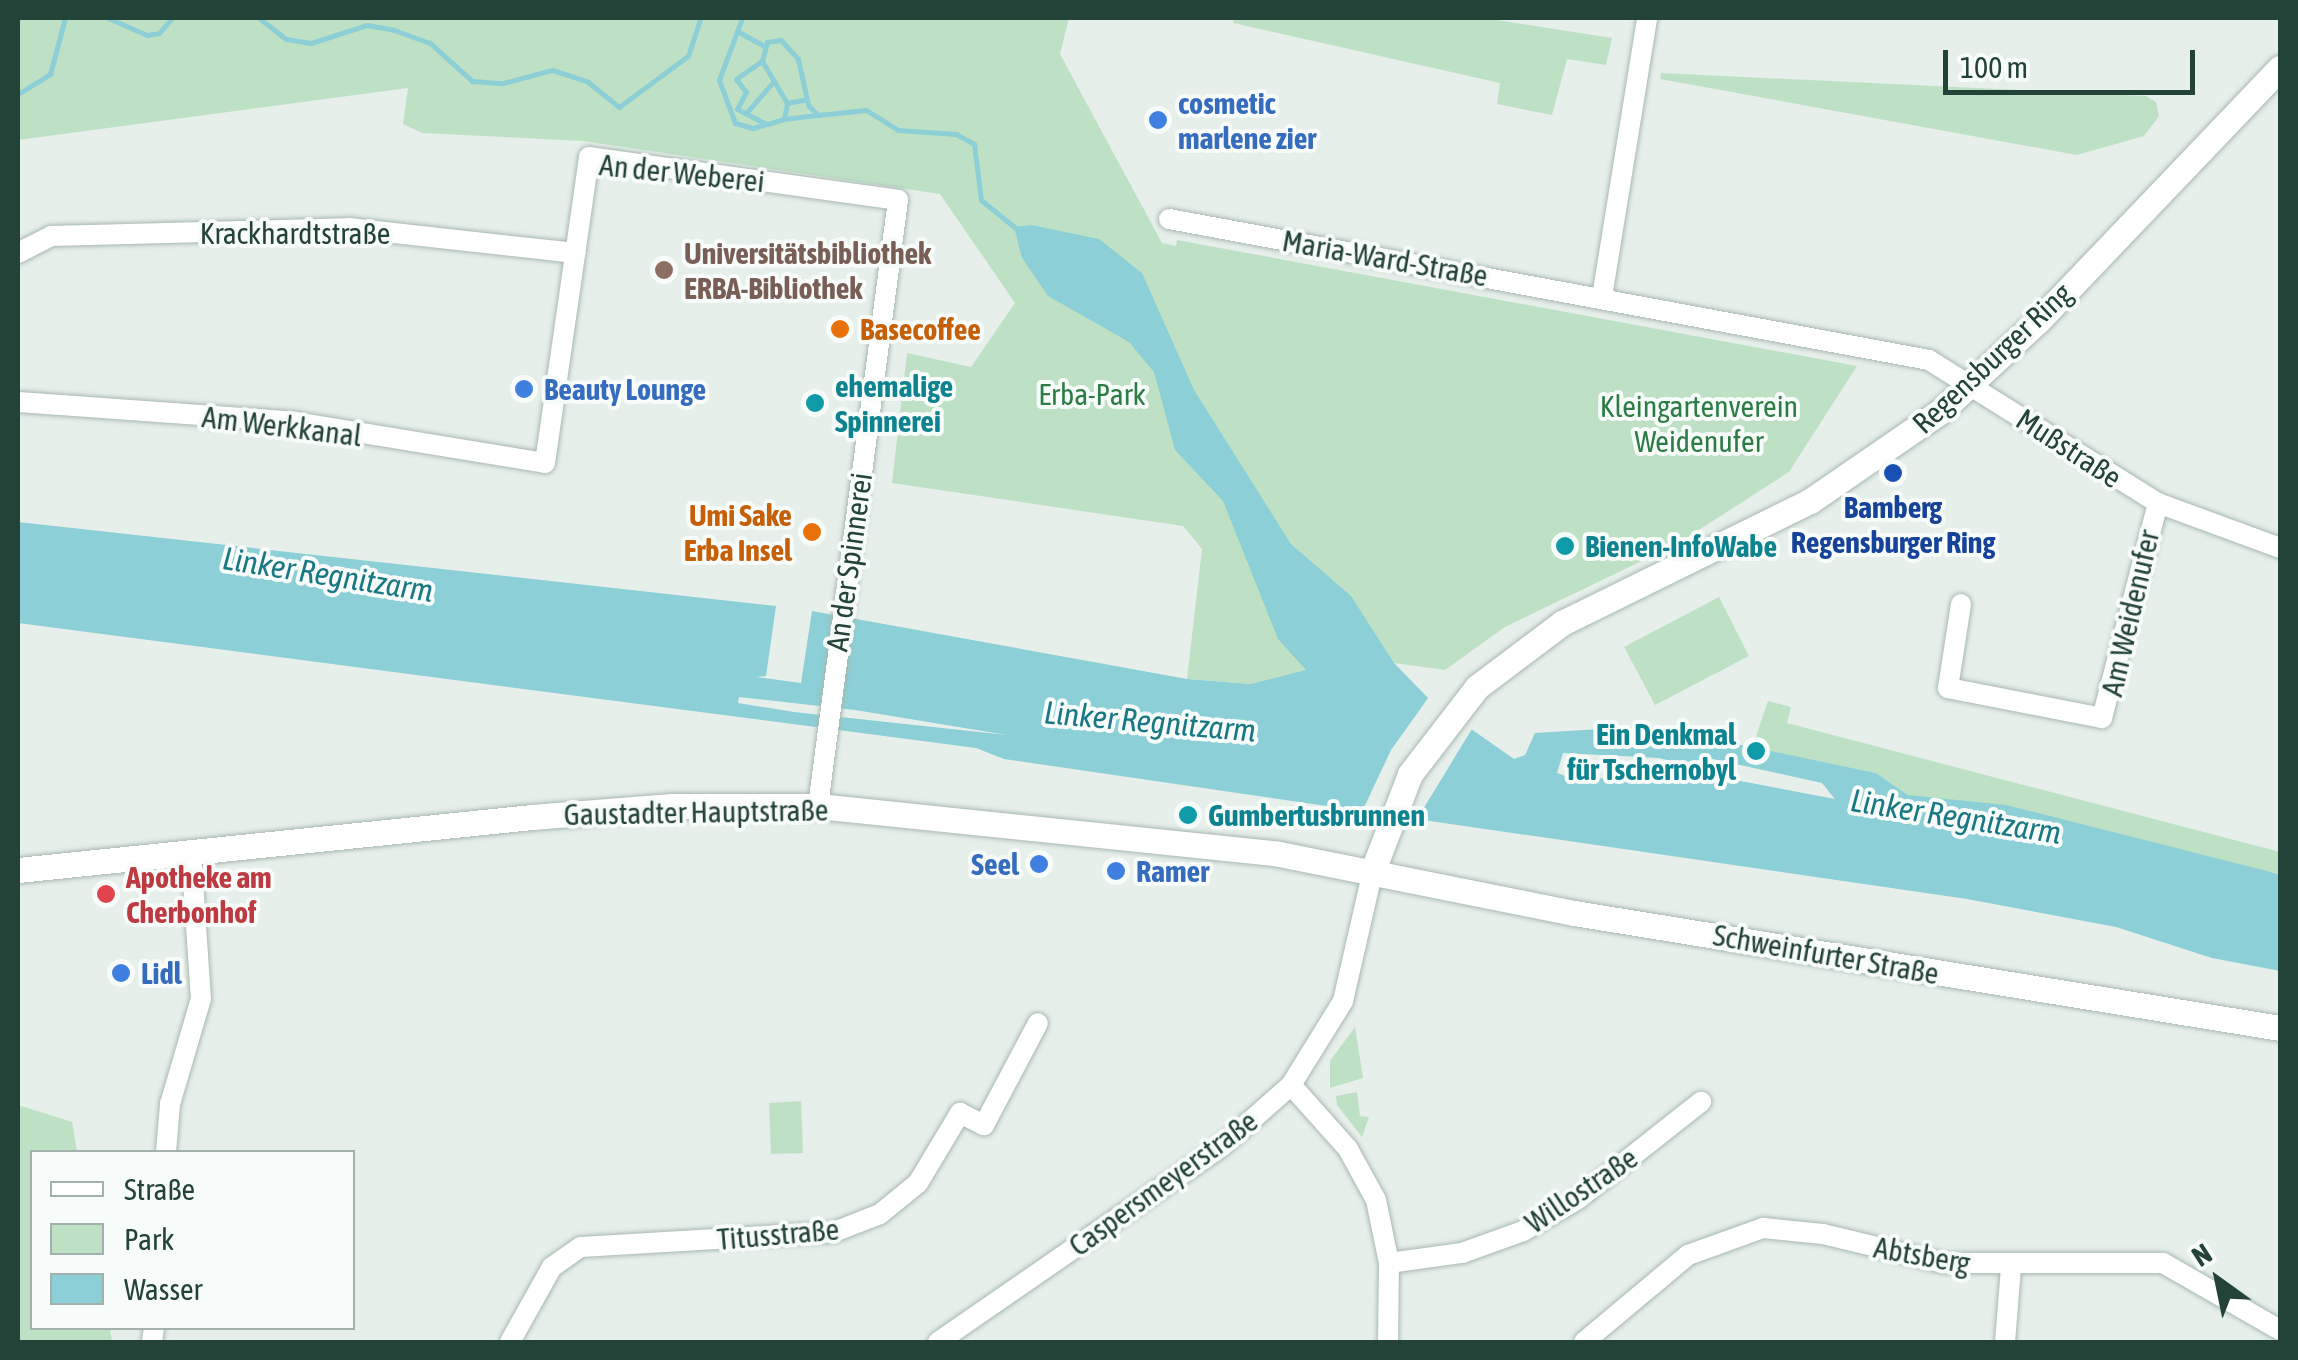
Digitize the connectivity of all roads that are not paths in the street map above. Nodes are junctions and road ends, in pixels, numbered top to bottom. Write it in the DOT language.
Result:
graph roads {
  1 [pos="1648,18"];
  2 [pos="2280,68"];
  3 [pos="898,200"];
  4 [pos="1169,219"];
  5 [pos="18,253"];
  6 [pos="576,253"];
  7 [pos="1602,297"];
  8 [pos="1974,384"];
  9 [pos="18,402"];
  10 [pos="546,462"];
  11 [pos="2158,503"];
  12 [pos="2280,548"];
  13 [pos="1961,604"];
  14 [pos="818,806"];
  15 [pos="191,853"];
  16 [pos="18,870"];
  17 [pos="1373,870"];
  18 [pos="1038,1023"];
  19 [pos="2280,1028"];
  20 [pos="1291,1085"];
  21 [pos="1701,1102"];
  22 [pos="166,1150"];
  23 [pos="1389,1263"];
  24 [pos="2011,1268"];
  25 [pos="2280,1330"];
  26 [pos="510,1342"];
  27 [pos="938,1342"];
  28 [pos="1388,1342"];
  29 [pos="1584,1342"];
  30 [pos="2005,1342"];
  1 -- 7 [label="street"];
  2 -- 8 [label="street, Regensburger Ring"];
  3 -- 6 [label="street, An der Weberei"];
  3 -- 14 [label="street, An der Spinnerei"];
  4 -- 7 [label="street, Maria-Ward-Straße"];
  5 -- 6 [label="street, Krackhardtstraße"];
  6 -- 10 [label="street, An der Weberei"];
  7 -- 8 [label="street, Maria-Ward-Straße"];
  8 -- 11 [label="street, Mußstraße"];
  8 -- 17 [label="street, Regensburger Ring"];
  9 -- 10 [label="street, Am Werkkanal"];
  11 -- 12 [label="street, Mußstraße"];
  11 -- 13 [label="street, Am Weidenufer"];
  14 -- 15 [label="street, Gaustadter Hauptstraße"];
  14 -- 17 [label="street, Gaustadter Hauptstraße"];
  15 -- 16 [label="street, Gaustadter Hauptstraße"];
  15 -- 22 [label="street"];
  17 -- 19 [label="street, Schweinfurter Straße"];
  17 -- 20 [label="street, Caspersmeyerstraße"];
  18 -- 26 [label="street, Titusstraße"];
  20 -- 23 [label="street"];
  20 -- 27 [label="street, Caspersmeyerstraße"];
  21 -- 23 [label="street, Willostraße"];
  23 -- 28 [label="street"];
  24 -- 25 [label="street, Abtsberg"];
  24 -- 29 [label="street, Abtsberg"];
  24 -- 30 [label="street"];
}
